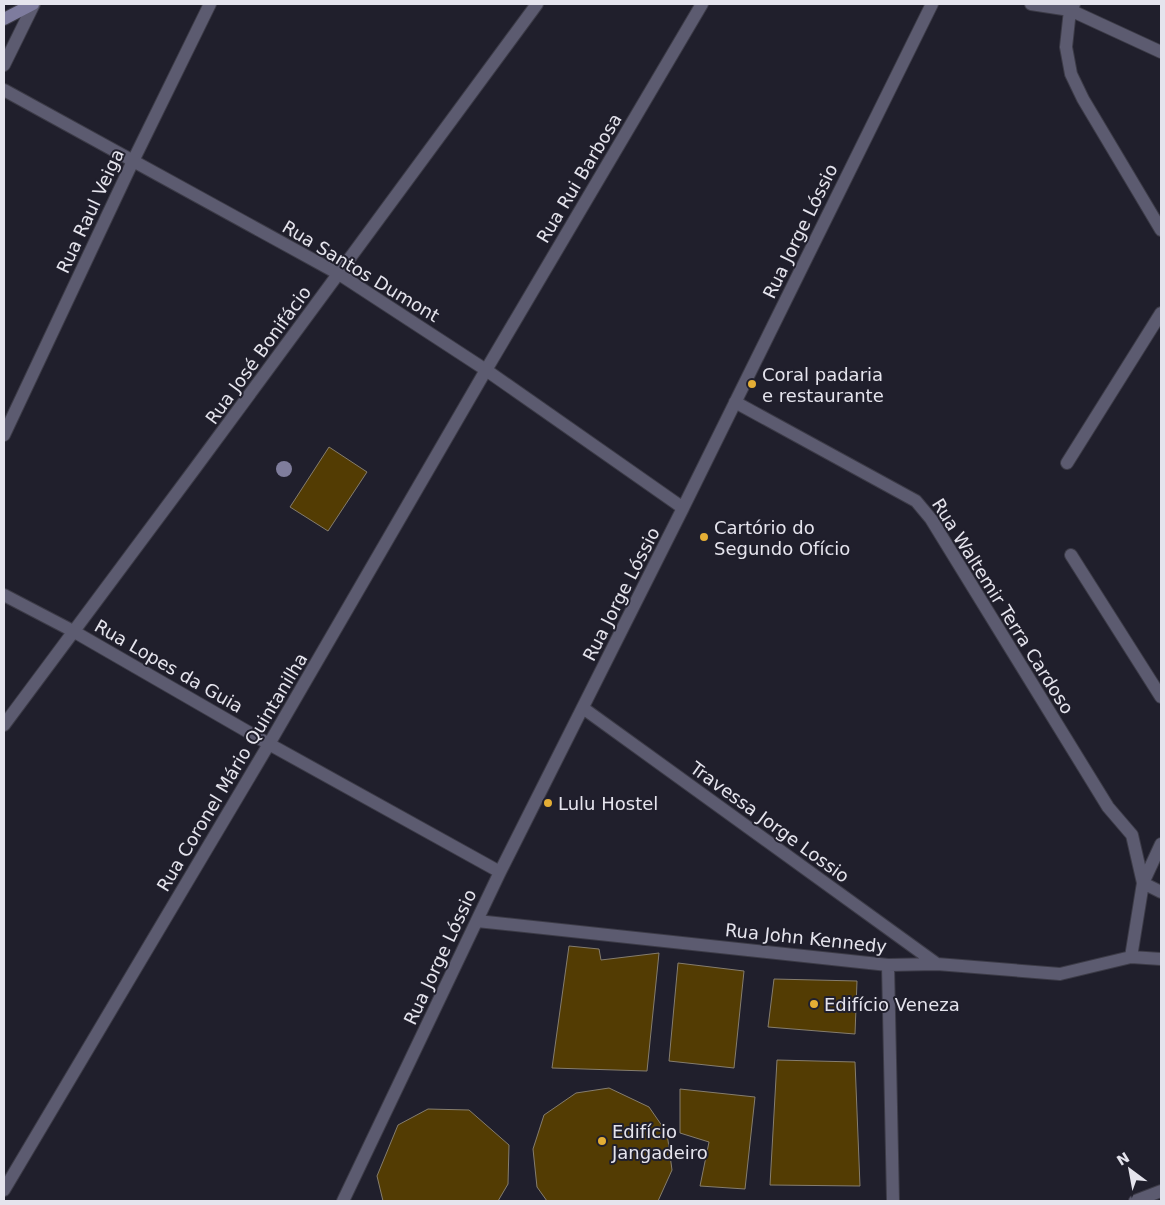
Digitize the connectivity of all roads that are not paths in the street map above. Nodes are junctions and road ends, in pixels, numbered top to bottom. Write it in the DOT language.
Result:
graph roads {
  1 [pos="34,4"];
  2 [pos="210,4"];
  3 [pos="537,4"];
  4 [pos="702,4"];
  5 [pos="932,4"];
  6 [pos="1031,4"];
  7 [pos="1072,7"];
  8 [pos="4,19"];
  9 [pos="1161,52"];
  10 [pos="4,65"];
  11 [pos="4,90"];
  12 [pos="133,161"];
  13 [pos="1161,230"];
  14 [pos="339,274"];
  15 [pos="1161,313"];
  16 [pos="486,370"];
  17 [pos="735,402"];
  18 [pos="4,435"];
  19 [pos="1068,463"];
  20 [pos="683,508"];
  21 [pos="1071,555"];
  22 [pos="4,594"];
  23 [pos="73,631"];
  24 [pos="1161,697"];
  25 [pos="583,708"];
  26 [pos="4,725"];
  27 [pos="269,744"];
  28 [pos="1161,844"];
  29 [pos="500,872"];
  30 [pos="1143,883"];
  31 [pos="1161,892"];
  32 [pos="477,922"];
  33 [pos="1131,957"];
  34 [pos="1161,959"];
  35 [pos="888,964"];
  36 [pos="937,964"];
  37 [pos="4,1190"];
  38 [pos="1161,1191"];
  39 [pos="344,1201"];
  40 [pos="893,1201"];
  41 [pos="1135,1201"];
  1 -- 8 [label="main road"];
  1 -- 10 [label="street"];
  2 -- 12 [label="street, Rua Raul Veiga"];
  3 -- 14 [label="street, Rua José Bonifácio"];
  4 -- 16 [label="street, Rua Rui Barbosa"];
  5 -- 17 [label="street, Rua Jorge Lóssio"];
  6 -- 7 [label="street"];
  7 -- 9 [label="street"];
  7 -- 13 [label="street"];
  11 -- 12 [label="street, Rua Santos Dumont"];
  12 -- 14 [label="street, Rua Santos Dumont"];
  12 -- 18 [label="street, Rua Raul Veiga"];
  14 -- 16 [label="street, Rua Santos Dumont"];
  14 -- 23 [label="street, Rua José Bonifácio"];
  15 -- 19 [label="street"];
  16 -- 20 [label="street, Rua Santos Dumont"];
  16 -- 27 [label="street, Rua Coronel Mário Quintanilha"];
  17 -- 20 [label="street, Rua Jorge Lóssio"];
  17 -- 30 [label="street, Rua Waltemir Terra Cardoso"];
  20 -- 25 [label="street, Rua Jorge Lóssio"];
  21 -- 24 [label="street"];
  22 -- 23 [label="street, Rua Lopes da Guia"];
  23 -- 26 [label="street, Rua José Bonifácio"];
  23 -- 27 [label="street, Rua Lopes da Guia"];
  25 -- 29 [label="street, Rua Jorge Lóssio"];
  25 -- 36 [label="street, Travessa Jorge Lossio"];
  27 -- 29 [label="street, Rua Lopes da Guia"];
  27 -- 37 [label="street, Rua Coronel Mário Quintanilha"];
  28 -- 30 [label="street"];
  29 -- 32 [label="street, Rua Jorge Lóssio"];
  30 -- 31 [label="street"];
  30 -- 33 [label="street, Rua Waltemir Terra Cardoso"];
  32 -- 35 [label="street, Rua John Kennedy"];
  32 -- 39 [label="street, Rua Jorge Lóssio"];
  33 -- 34 [label="street, Rua John Kennedy"];
  33 -- 36 [label="street, Rua John Kennedy"];
  35 -- 36 [label="street, Rua John Kennedy"];
  35 -- 40 [label="street"];
  38 -- 41 [label="street"];
}
